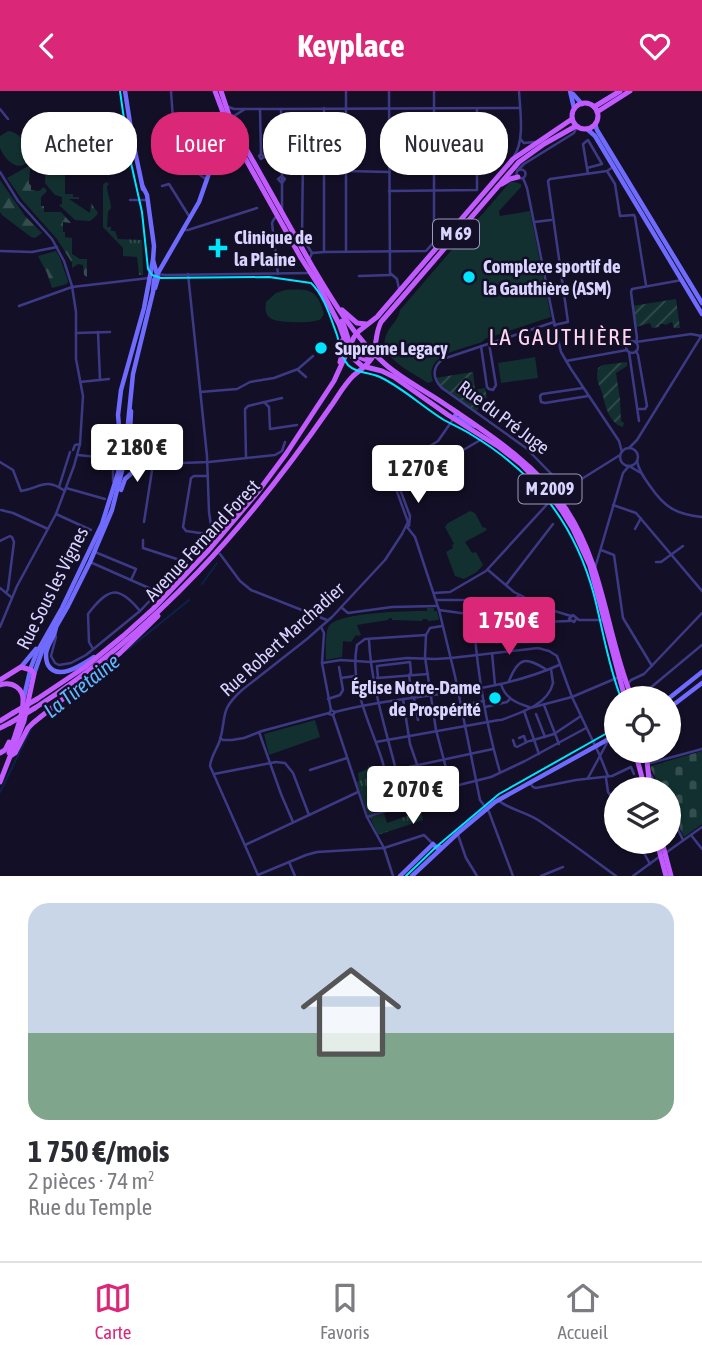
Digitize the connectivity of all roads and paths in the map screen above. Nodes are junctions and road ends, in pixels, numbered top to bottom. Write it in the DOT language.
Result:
graph roads {
  1 [pos="127,91"];
  2 [pos="171,91"];
  3 [pos="215,91"];
  4 [pos="221,91"];
  5 [pos="346,91"];
  6 [pos="390,91"];
  7 [pos="434,91"];
  8 [pos="520,91"];
  9 [pos="571,91"];
  10 [pos="620,91"];
  11 [pos="630,91"];
  12 [pos="582,104"];
  13 [pos="224,108"];
  14 [pos="324,108"];
  15 [pos="520,108"];
  16 [pos="574,108"];
  17 [pos="0,109"];
  18 [pos="234,109"];
  19 [pos="245,109"];
  20 [pos="260,109"];
  21 [pos="281,109"];
  22 [pos="346,109"];
  23 [pos="389,109"];
  24 [pos="434,109"];
  25 [pos="477,109"];
  26 [pos="595,109"];
  27 [pos="225,112"];
  28 [pos="227,112"];
  29 [pos="231,112"];
  30 [pos="240,112"];
  31 [pos="324,112"];
  32 [pos="389,112"];
  33 [pos="8,119"];
  34 [pos="572,119"];
  35 [pos="595,124"];
  36 [pos="577,126"];
  37 [pos="587,129"];
  38 [pos="520,139"];
  39 [pos="538,141"];
  40 [pos="261,155"];
  41 [pos="249,159"];
  42 [pos="513,159"];
  43 [pos="614,167"];
  44 [pos="587,168"];
  45 [pos="607,171"];
  46 [pos="622,172"];
  47 [pos="0,173"];
  48 [pos="588,174"];
  49 [pos="208,175"];
  50 [pos="303,175"];
  51 [pos="324,175"];
  52 [pos="346,175"];
  53 [pos="390,175"];
  54 [pos="477,175"];
  55 [pos="519,176"];
  56 [pos="207,179"];
  57 [pos="162,186"];
  58 [pos="390,191"];
  59 [pos="434,191"];
  60 [pos="492,193"];
  61 [pos="146,198"];
  62 [pos="130,200"];
  63 [pos="257,208"];
  64 [pos="280,214"];
  65 [pos="190,218"];
  66 [pos="553,219"];
  67 [pos="534,222"];
  68 [pos="183,230"];
  69 [pos="57,247"];
  70 [pos="0,251"];
  71 [pos="324,252"];
  72 [pos="346,252"];
  73 [pos="390,252"];
  74 [pos="312,253"];
  75 [pos="154,262"];
  76 [pos="307,263"];
  77 [pos="163,264"];
  78 [pos="304,273"];
  79 [pos="314,273"];
  80 [pos="156,274"];
  81 [pos="188,274"];
  82 [pos="278,274"];
  83 [pos="391,275"];
  84 [pos="359,276"];
  85 [pos="411,277"];
  86 [pos="149,278"];
  87 [pos="401,279"];
  88 [pos="682,279"];
  89 [pos="646,285"];
  90 [pos="72,287"];
  91 [pos="153,292"];
  92 [pos="399,293"];
  93 [pos="702,303"];
  94 [pos="19,306"];
  95 [pos="335,309"];
  96 [pos="702,314"];
  97 [pos="554,323"];
  98 [pos="368,325"];
  99 [pos="340,326"];
  100 [pos="98,332"];
  101 [pos="110,332"];
  102 [pos="76,333"];
  103 [pos="357,334"];
  104 [pos="702,336"];
  105 [pos="375,342"];
  106 [pos="636,342"];
  107 [pos="489,343"];
  108 [pos="350,344"];
  109 [pos="481,346"];
  110 [pos="628,351"];
  111 [pos="636,351"];
  112 [pos="313,356"];
  113 [pos="372,356"];
  114 [pos="566,361"];
  115 [pos="384,363"];
  116 [pos="365,367"];
  117 [pos="391,368"];
  118 [pos="298,369"];
  119 [pos="306,377"];
  120 [pos="108,379"];
  121 [pos="100,380"];
  122 [pos="334,381"];
  123 [pos="80,382"];
  124 [pos="583,388"];
  125 [pos="200,392"];
  126 [pos="589,396"];
  127 [pos="282,398"];
  128 [pos="264,402"];
  129 [pos="129,407"];
  130 [pos="638,408"];
  131 [pos="645,409"];
  132 [pos="652,415"];
  133 [pos="454,417"];
  134 [pos="639,421"];
  135 [pos="297,425"];
  136 [pos="120,429"];
  137 [pos="485,438"];
  138 [pos="637,440"];
  139 [pos="619,441"];
  140 [pos="285,442"];
  141 [pos="80,444"];
  142 [pos="628,448"];
  143 [pos="637,452"];
  144 [pos="621,453"];
  145 [pos="78,455"];
  146 [pos="100,458"];
  147 [pos="246,458"];
  148 [pos="108,461"];
  149 [pos="208,461"];
  150 [pos="637,461"];
  151 [pos="0,462"];
  152 [pos="118,464"];
  153 [pos="153,464"];
  154 [pos="126,465"];
  155 [pos="135,466"];
  156 [pos="629,466"];
  157 [pos="641,473"];
  158 [pos="208,476"];
  159 [pos="60,487"];
  160 [pos="114,487"];
  161 [pos="66,489"];
  162 [pos="398,489"];
  163 [pos="566,489"];
  164 [pos="117,494"];
  165 [pos="554,497"];
  166 [pos="105,499"];
  167 [pos="613,505"];
  168 [pos="1,510"];
  169 [pos="56,514"];
  170 [pos="702,517"];
  171 [pos="641,518"];
  172 [pos="144,522"];
  173 [pos="553,524"];
  174 [pos="407,527"];
  175 [pos="48,529"];
  176 [pos="635,529"];
  177 [pos="91,530"];
  178 [pos="211,530"];
  179 [pos="207,534"];
  180 [pos="213,539"];
  181 [pos="143,540"];
  182 [pos="0,541"];
  183 [pos="683,546"];
  184 [pos="601,550"];
  185 [pos="95,552"];
  186 [pos="220,554"];
  187 [pos="672,554"];
  188 [pos="90,562"];
  189 [pos="656,562"];
  190 [pos="187,563"];
  191 [pos="595,568"];
  192 [pos="488,570"];
  193 [pos="131,580"];
  194 [pos="506,586"];
  195 [pos="3,591"];
  196 [pos="702,591"];
  197 [pos="159,592"];
  198 [pos="434,593"];
  199 [pos="0,594"];
  200 [pos="520,595"];
  201 [pos="12,597"];
  202 [pos="172,599"];
  203 [pos="436,600"];
  204 [pos="341,607"];
  205 [pos="438,608"];
  206 [pos="140,611"];
  207 [pos="702,613"];
  208 [pos="606,617"];
  209 [pos="570,619"];
  210 [pos="328,621"];
  211 [pos="57,623"];
  212 [pos="442,626"];
  213 [pos="474,626"];
  214 [pos="0,627"];
  215 [pos="321,627"];
  216 [pos="55,633"];
  217 [pos="426,635"];
  218 [pos="369,639"];
  219 [pos="702,645"];
  220 [pos="39,646"];
  221 [pos="110,647"];
  222 [pos="93,649"];
  223 [pos="492,653"];
  224 [pos="476,655"];
  225 [pos="426,659"];
  226 [pos="451,659"];
  227 [pos="354,661"];
  228 [pos="370,661"];
  229 [pos="322,663"];
  230 [pos="559,665"];
  231 [pos="652,666"];
  232 [pos="21,667"];
  233 [pos="339,667"];
  234 [pos="549,670"];
  235 [pos="32,672"];
  236 [pos="702,672"];
  237 [pos="428,674"];
  238 [pos="409,675"];
  239 [pos="356,676"];
  240 [pos="341,678"];
  241 [pos="376,678"];
  242 [pos="625,680"];
  243 [pos="0,682"];
  244 [pos="509,682"];
  245 [pos="702,683"];
  246 [pos="501,684"];
  247 [pos="495,685"];
  248 [pos="625,686"];
  249 [pos="628,686"];
  250 [pos="653,686"];
  251 [pos="481,687"];
  252 [pos="681,689"];
  253 [pos="458,692"];
  254 [pos="432,695"];
  255 [pos="572,697"];
  256 [pos="413,698"];
  257 [pos="328,699"];
  258 [pos="403,699"];
  259 [pos="510,699"];
  260 [pos="681,699"];
  261 [pos="484,701"];
  262 [pos="23,702"];
  263 [pos="379,703"];
  264 [pos="362,705"];
  265 [pos="464,705"];
  266 [pos="544,705"];
  267 [pos="485,707"];
  268 [pos="530,708"];
  269 [pos="524,711"];
  270 [pos="332,712"];
  271 [pos="0,713"];
  272 [pos="13,713"];
  273 [pos="537,714"];
  274 [pos="581,716"];
  275 [pos="418,720"];
  276 [pos="0,722"];
  277 [pos="488,723"];
  278 [pos="464,726"];
  279 [pos="0,728"];
  280 [pos="586,729"];
  281 [pos="436,730"];
  282 [pos="259,732"];
  283 [pos="554,734"];
  284 [pos="408,735"];
  285 [pos="545,737"];
  286 [pos="220,738"];
  287 [pos="519,738"];
  288 [pos="389,739"];
  289 [pos="513,740"];
  290 [pos="604,740"];
  291 [pos="529,741"];
  292 [pos="14,742"];
  293 [pos="376,742"];
  294 [pos="559,744"];
  295 [pos="594,744"];
  296 [pos="604,748"];
  297 [pos="493,749"];
  298 [pos="702,749"];
  299 [pos="11,751"];
  300 [pos="0,754"];
  301 [pos="470,754"];
  302 [pos="538,754"];
  303 [pos="600,756"];
  304 [pos="347,758"];
  305 [pos="443,759"];
  306 [pos="270,763"];
  307 [pos="647,764"];
  308 [pos="417,765"];
  309 [pos="310,770"];
  310 [pos="396,770"];
  311 [pos="500,772"];
  312 [pos="383,773"];
  313 [pos="648,773"];
  314 [pos="214,774"];
  315 [pos="634,774"];
  316 [pos="0,775"];
  317 [pos="607,776"];
  318 [pos="648,777"];
  319 [pos="653,777"];
  320 [pos="588,778"];
  321 [pos="475,781"];
  322 [pos="0,782"];
  323 [pos="529,782"];
  324 [pos="451,787"];
  325 [pos="358,792"];
  326 [pos="428,796"];
  327 [pos="501,799"];
  328 [pos="397,807"];
  329 [pos="487,809"];
  330 [pos="309,815"];
  331 [pos="367,817"];
  332 [pos="293,823"];
  333 [pos="702,827"];
  334 [pos="457,833"];
  335 [pos="691,835"];
  336 [pos="681,836"];
  337 [pos="683,840"];
  338 [pos="245,845"];
  339 [pos="435,845"];
  340 [pos="444,845"];
  341 [pos="384,848"];
  342 [pos="702,849"];
  343 [pos="645,854"];
  344 [pos="663,855"];
  345 [pos="434,856"];
  346 [pos="289,862"];
  347 [pos="650,864"];
  348 [pos="563,867"];
  349 [pos="553,871"];
  350 [pos="257,876"];
  351 [pos="295,876"];
  352 [pos="393,876"];
  353 [pos="400,876"];
  354 [pos="412,876"];
  355 [pos="477,876"];
  356 [pos="513,876"];
  357 [pos="541,876"];
  358 [pos="555,876"];
  359 [pos="616,876"];
  360 [pos="633,876"];
  361 [pos="668,876"];
  1 -- 61 [label="street"];
  2 -- 56 [label="street"];
  3 -- 13 [label="main road, M 2009"];
  4 -- 13 [label="main road, M 2009"];
  5 -- 22 [label="street"];
  6 -- 23 [label="street"];
  7 -- 24 [label="street"];
  8 -- 15 [label="street"];
  9 -- 12 [label="street"];
  9 -- 16 [label="street"];
  10 -- 26 [label="main road"];
  11 -- 26 [label="main road"];
  12 -- 16 [label="main road"];
  12 -- 26 [label="main road"];
  13 -- 18 [label="street"];
  13 -- 27 [label="main road, M 2009"];
  13 -- 28 [label="main road, M 2009"];
  14 -- 21 [label="street"];
  14 -- 22 [label="street"];
  14 -- 31 [label="street"];
  15 -- 25 [label="street"];
  15 -- 38 [label="street"];
  16 -- 34 [label="main road"];
  17 -- 33 [label="street"];
  18 -- 19 [label="street"];
  18 -- 29 [label="street"];
  19 -- 20 [label="street"];
  19 -- 30 [label="street"];
  20 -- 21 [label="street"];
  20 -- 40 [label="street"];
  21 -- 64 [label="street"];
  22 -- 23 [label="street"];
  23 -- 24 [label="street"];
  23 -- 32 [label="street"];
  24 -- 25 [label="street"];
  24 -- 59 [label="street"];
  26 -- 35 [label="main road"];
  34 -- 36 [label="main road"];
  34 -- 39 [label="main road, M 69"];
  35 -- 37 [label="main road"];
  35 -- 46 [label="street"];
  36 -- 37 [label="main road"];
  36 -- 55 [label="street"];
  36 -- 60 [label="main road, M 69"];
  37 -- 43 [label="street"];
  38 -- 39 [label="street"];
  38 -- 42 [label="street"];
  39 -- 42 [label="main road, M 69"];
  41 -- 64 [label="main road, M 2009"];
  42 -- 85 [label="main road, M 69"];
  43 -- 45 [label="street"];
  43 -- 46 [label="street"];
  43 -- 88 [label="street"];
  44 -- 44 [label="street"];
  44 -- 48 [label="street"];
  45 -- 48 [label="street"];
  45 -- 89 [label="street"];
  46 -- 93 [label="street"];
  47 -- 69 [label="street"];
  48 -- 66 [label="street"];
  49 -- 56 [label="street, Rue Sous les Vignes"];
  50 -- 74 [label="street"];
  51 -- 71 [label="street"];
  52 -- 72 [label="street"];
  53 -- 58 [label="street"];
  54 -- 59 [label="street"];
  55 -- 60 [label="main road"];
  55 -- 67 [label="street"];
  56 -- 65 [label="street, Rue Sous les Vignes"];
  57 -- 65 [label="street"];
  58 -- 59 [label="street"];
  58 -- 73 [label="street"];
  59 -- 73 [label="street"];
  60 -- 105 [label="main road, M 69"];
  61 -- 62 [label="street"];
  61 -- 75 [label="street"];
  63 -- 68 [label="street"];
  64 -- 76 [label="main road, M 2009"];
  64 -- 82 [label="street"];
  65 -- 68 [label="street, Rue Sous les Vignes"];
  66 -- 67 [label="street"];
  66 -- 97 [label="street"];
  67 -- 97 [label="street"];
  68 -- 77 [label="street, Rue Sous les Vignes"];
  69 -- 70 [label="street"];
  69 -- 90 [label="street"];
  71 -- 72 [label="street"];
  71 -- 74 [label="street"];
  72 -- 73 [label="street"];
  73 -- 83 [label="street"];
  74 -- 76 [label="street"];
  75 -- 77 [label="street"];
  75 -- 80 [label="street"];
  75 -- 86 [label="street"];
  76 -- 78 [label="street"];
  76 -- 79 [label="main road, M 2009"];
  77 -- 80 [label="street, Rue Sous les Vignes"];
  78 -- 79 [label="street"];
  78 -- 82 [label="street"];
  79 -- 95 [label="main road, M 2009"];
  80 -- 81 [label="street"];
  80 -- 86 [label="street, Rue Sous les Vignes"];
  80 -- 91 [label="street, Rue Sous les Vignes"];
  81 -- 82 [label="street"];
  81 -- 125 [label="street"];
  83 -- 84 [label="street"];
  83 -- 87 [label="street"];
  85 -- 87 [label="street"];
  85 -- 92 [label="main road, M 69"];
  86 -- 90 [label="street"];
  86 -- 91 [label="street, Rue Sous les Vignes"];
  86 -- 136 [label="street, Rue Sous les Vignes"];
  87 -- 92 [label="street"];
  88 -- 89 [label="street"];
  88 -- 96 [label="street"];
  89 -- 106 [label="street"];
  90 -- 94 [label="street"];
  90 -- 102 [label="street"];
  91 -- 129 [label="street, Rue Sous les Vignes"];
  92 -- 98 [label="main road, M 69"];
  95 -- 98 [label="main road"];
  95 -- 99 [label="main road, M 2009"];
  95 -- 103 [label="main road, M 2009"];
  95 -- 108 [label="main road"];
  97 -- 107 [label="street, Rue du Pré Juge"];
  97 -- 114 [label="street"];
  98 -- 103 [label="main road, M 69"];
  99 -- 108 [label="main road, M 2009"];
  99 -- 122 [label="main road"];
  100 -- 101 [label="street"];
  100 -- 102 [label="street"];
  100 -- 121 [label="street"];
  102 -- 123 [label="street"];
  103 -- 108 [label="main road, M 69"];
  103 -- 113 [label="main road, M 2009"];
  104 -- 106 [label="street"];
  104 -- 132 [label="street"];
  105 -- 113 [label="main road, M 69"];
  105 -- 115 [label="main road"];
  106 -- 110 [label="street"];
  106 -- 111 [label="street"];
  107 -- 109 [label="street, Rue du Pré Juge"];
  107 -- 109 [label="street"];
  108 -- 113 [label="main road"];
  108 -- 113 [label="main road"];
  108 -- 116 [label="main road, M 2009"];
  108 -- 122 [label="main road, M 69"];
  109 -- 163 [label="street, Rue du Pré Juge"];
  110 -- 111 [label="street"];
  110 -- 114 [label="street"];
  110 -- 130 [label="street"];
  111 -- 131 [label="street"];
  112 -- 118 [label="street"];
  113 -- 115 [label="main road, M 2009"];
  113 -- 116 [label="main road, M 69"];
  113 -- 117 [label="main road"];
  114 -- 124 [label="street"];
  115 -- 117 [label="main road, M 2009"];
  116 -- 133 [label="main road, M 2009"];
  116 -- 202 [label="main road, Avenue Fernand Forest / M 69"];
  117 -- 133 [label="main road, M 2009"];
  118 -- 119 [label="street"];
  118 -- 125 [label="street"];
  120 -- 121 [label="street"];
  121 -- 123 [label="street"];
  122 -- 221 [label="main road, Avenue Fernand Forest / M 69"];
  123 -- 141 [label="street"];
  124 -- 126 [label="street"];
  124 -- 126 [label="street"];
  125 -- 149 [label="street"];
  126 -- 139 [label="street"];
  127 -- 128 [label="street"];
  128 -- 135 [label="street"];
  128 -- 147 [label="street"];
  129 -- 155 [label="street"];
  129 -- 164 [label="street, Rue Sous les Vignes"];
  130 -- 131 [label="street"];
  130 -- 134 [label="street"];
  131 -- 132 [label="street"];
  132 -- 138 [label="street"];
  133 -- 137 [label="main road, M 2009"];
  133 -- 162 [label="street"];
  133 -- 165 [label="main road, M 2009"];
  136 -- 146 [label="street"];
  136 -- 160 [label="street, Rue Sous les Vignes"];
  137 -- 162 [label="street"];
  137 -- 165 [label="main road, M 2009"];
  138 -- 142 [label="street"];
  138 -- 143 [label="street"];
  139 -- 142 [label="street"];
  139 -- 144 [label="street"];
  140 -- 147 [label="street"];
  141 -- 145 [label="street"];
  141 -- 159 [label="street"];
  142 -- 143 [label="street"];
  142 -- 144 [label="street"];
  143 -- 150 [label="street"];
  144 -- 156 [label="street"];
  144 -- 163 [label="street"];
  145 -- 146 [label="street"];
  145 -- 161 [label="street"];
  146 -- 148 [label="street"];
  147 -- 149 [label="street"];
  148 -- 152 [label="street"];
  148 -- 160 [label="street"];
  149 -- 153 [label="street"];
  149 -- 158 [label="street"];
  150 -- 156 [label="street"];
  150 -- 157 [label="street"];
  151 -- 159 [label="street"];
  153 -- 155 [label="street"];
  153 -- 172 [label="street"];
  154 -- 155 [label="street"];
  155 -- 164 [label="street"];
  156 -- 157 [label="street"];
  156 -- 167 [label="street"];
  157 -- 170 [label="street"];
  158 -- 178 [label="street"];
  158 -- 179 [label="street"];
  159 -- 161 [label="street"];
  160 -- 220 [label="street, Rue Sous les Vignes"];
  161 -- 166 [label="street"];
  161 -- 169 [label="street"];
  162 -- 174 [label="street"];
  163 -- 165 [label="street"];
  164 -- 185 [label="street, Rue Sous les Vignes"];
  165 -- 191 [label="main road, M 2009"];
  165 -- 192 [label="street"];
  165 -- 208 [label="main road, M 2009"];
  167 -- 171 [label="street"];
  167 -- 184 [label="street"];
  168 -- 175 [label="street"];
  169 -- 175 [label="street"];
  169 -- 177 [label="street"];
  171 -- 176 [label="street"];
  171 -- 187 [label="street"];
  173 -- 194 [label="street"];
  174 -- 198 [label="street"];
  174 -- 204 [label="street, Rue Robert Marchadier"];
  175 -- 201 [label="street"];
  178 -- 179 [label="street"];
  178 -- 180 [label="street"];
  179 -- 190 [label="street"];
  181 -- 190 [label="street"];
  182 -- 195 [label="street"];
  183 -- 187 [label="street"];
  184 -- 191 [label="street"];
  184 -- 231 [label="street"];
  185 -- 188 [label="street, Rue Sous les Vignes"];
  185 -- 193 [label="street"];
  186 -- 210 [label="street"];
  187 -- 189 [label="street"];
  187 -- 196 [label="street"];
  188 -- 193 [label="street"];
  188 -- 211 [label="street, Rue Sous les Vignes"];
  190 -- 197 [label="street"];
  191 -- 208 [label="main road, M 2009"];
  192 -- 194 [label="street"];
  192 -- 198 [label="street"];
  193 -- 197 [label="street"];
  194 -- 200 [label="street"];
  195 -- 199 [label="street"];
  195 -- 201 [label="street"];
  197 -- 206 [label="street"];
  198 -- 203 [label="street"];
  200 -- 203 [label="street"];
  200 -- 209 [label="street"];
  201 -- 214 [label="street"];
  202 -- 279 [label="main road, Avenue Fernand Forest / M 69, bridge"];
  202 -- 299 [label="main road"];
  203 -- 205 [label="street"];
  204 -- 205 [label="street"];
  204 -- 210 [label="street, Rue Robert Marchadier"];
  205 -- 209 [label="street"];
  205 -- 212 [label="street"];
  206 -- 222 [label="street"];
  206 -- 222 [label="street"];
  207 -- 231 [label="street"];
  208 -- 209 [label="street"];
  208 -- 242 [label="main road, M 2009"];
  208 -- 242 [label="main road, M 2009"];
  210 -- 215 [label="street, Rue Robert Marchadier"];
  211 -- 216 [label="street"];
  211 -- 235 [label="street, Rue Sous les Vignes"];
  212 -- 217 [label="street"];
  212 -- 226 [label="street"];
  213 -- 224 [label="street"];
  215 -- 229 [label="street"];
  215 -- 286 [label="street, Rue Robert Marchadier"];
  216 -- 221 [label="street"];
  216 -- 222 [label="street"];
  217 -- 218 [label="street"];
  217 -- 225 [label="street"];
  218 -- 227 [label="street"];
  218 -- 228 [label="street"];
  219 -- 250 [label="street"];
  220 -- 232 [label="street"];
  220 -- 235 [label="street, Rue Sous les Vignes"];
  221 -- 272 [label="main road, Avenue Fernand Forest / M 69, bridge"];
  223 -- 224 [label="street"];
  223 -- 230 [label="street"];
  223 -- 247 [label="street"];
  224 -- 226 [label="street"];
  224 -- 251 [label="street"];
  225 -- 226 [label="street"];
  225 -- 228 [label="street"];
  225 -- 237 [label="street"];
  226 -- 253 [label="street"];
  227 -- 228 [label="street"];
  227 -- 229 [label="street"];
  227 -- 239 [label="street"];
  228 -- 241 [label="street"];
  229 -- 257 [label="street"];
  230 -- 234 [label="street"];
  230 -- 255 [label="street"];
  231 -- 242 [label="street"];
  232 -- 235 [label="main road"];
  232 -- 243 [label="main road"];
  233 -- 240 [label="street"];
  234 -- 244 [label="street"];
  234 -- 244 [label="street"];
  234 -- 268 [label="street"];
  235 -- 262 [label="street, Rue Sous les Vignes"];
  235 -- 292 [label="main road, Rue Sous les Vignes"];
  236 -- 252 [label="street"];
  237 -- 238 [label="street"];
  237 -- 254 [label="street"];
  238 -- 241 [label="street"];
  238 -- 241 [label="street"];
  238 -- 256 [label="street"];
  239 -- 240 [label="street"];
  239 -- 264 [label="street"];
  240 -- 257 [label="street"];
  241 -- 263 [label="street"];
  242 -- 248 [label="main road, M 2009"];
  242 -- 249 [label="main road, M 2009"];
  242 -- 255 [label="street"];
  243 -- 262 [label="main road"];
  244 -- 246 [label="street"];
  245 -- 260 [label="street"];
  246 -- 247 [label="street"];
  246 -- 259 [label="street"];
  247 -- 251 [label="street"];
  251 -- 253 [label="street"];
  251 -- 261 [label="street"];
  253 -- 254 [label="street"];
  253 -- 278 [label="street"];
  254 -- 256 [label="street"];
  254 -- 281 [label="street"];
  255 -- 266 [label="street"];
  255 -- 274 [label="street"];
  256 -- 258 [label="street"];
  256 -- 275 [label="street"];
  257 -- 270 [label="street"];
  258 -- 263 [label="street"];
  258 -- 284 [label="street"];
  259 -- 267 [label="street"];
  259 -- 268 [label="street"];
  261 -- 265 [label="street"];
  261 -- 267 [label="street"];
  262 -- 292 [label="main road, Rue Sous les Vignes"];
  263 -- 264 [label="street"];
  263 -- 288 [label="street"];
  264 -- 270 [label="street"];
  264 -- 293 [label="street"];
  266 -- 268 [label="street"];
  266 -- 283 [label="street"];
  267 -- 277 [label="street"];
  268 -- 269 [label="street"];
  269 -- 277 [label="street"];
  269 -- 291 [label="street"];
  270 -- 282 [label="street"];
  270 -- 304 [label="street"];
  271 -- 272 [label="main road"];
  272 -- 276 [label="main road, M 69"];
  273 -- 285 [label="street"];
  274 -- 280 [label="street"];
  274 -- 283 [label="street"];
  277 -- 278 [label="street"];
  277 -- 297 [label="street"];
  278 -- 281 [label="street"];
  278 -- 301 [label="street"];
  280 -- 294 [label="street"];
  280 -- 295 [label="street"];
  281 -- 284 [label="street"];
  281 -- 305 [label="street"];
  282 -- 286 [label="street"];
  282 -- 306 [label="street"];
  283 -- 285 [label="street"];
  283 -- 294 [label="street"];
  284 -- 288 [label="street"];
  284 -- 308 [label="street"];
  285 -- 291 [label="street"];
  286 -- 314 [label="street, Rue Robert Marchadier"];
  287 -- 291 [label="street"];
  288 -- 293 [label="street"];
  288 -- 310 [label="street"];
  289 -- 291 [label="street"];
  290 -- 295 [label="street"];
  291 -- 302 [label="street"];
  292 -- 299 [label="main road"];
  292 -- 300 [label="main road"];
  293 -- 312 [label="street"];
  294 -- 302 [label="street"];
  295 -- 303 [label="street"];
  295 -- 323 [label="street"];
  296 -- 303 [label="street"];
  297 -- 301 [label="street"];
  297 -- 311 [label="street"];
  298 -- 307 [label="street"];
  299 -- 300 [label="street"];
  299 -- 316 [label="main road"];
  299 -- 322 [label="main road"];
  301 -- 305 [label="street"];
  301 -- 321 [label="street"];
  302 -- 311 [label="street"];
  303 -- 317 [label="street"];
  303 -- 320 [label="street"];
  304 -- 309 [label="street"];
  304 -- 325 [label="street"];
  305 -- 308 [label="street"];
  305 -- 324 [label="street"];
  306 -- 314 [label="street"];
  306 -- 330 [label="street"];
  306 -- 332 [label="street"];
  307 -- 313 [label="main road"];
  308 -- 310 [label="street"];
  308 -- 326 [label="street"];
  310 -- 312 [label="street"];
  311 -- 321 [label="street"];
  312 -- 328 [label="street"];
  313 -- 318 [label="main road"];
  313 -- 319 [label="street"];
  314 -- 338 [label="street"];
  315 -- 317 [label="street"];
  317 -- 320 [label="street"];
  320 -- 323 [label="street"];
  321 -- 324 [label="street"];
  321 -- 329 [label="street"];
  323 -- 327 [label="street"];
  324 -- 326 [label="street"];
  325 -- 330 [label="street"];
  325 -- 331 [label="street"];
  326 -- 328 [label="street"];
  327 -- 329 [label="street"];
  327 -- 359 [label="street"];
  328 -- 331 [label="street"];
  329 -- 334 [label="street"];
  329 -- 356 [label="street"];
  330 -- 332 [label="street"];
  331 -- 341 [label="street"];
  332 -- 338 [label="street"];
  333 -- 335 [label="street"];
  334 -- 340 [label="street"];
  334 -- 355 [label="street"];
  335 -- 337 [label="street"];
  335 -- 342 [label="street"];
  336 -- 337 [label="street"];
  338 -- 350 [label="street"];
  339 -- 340 [label="street"];
  339 -- 341 [label="street"];
  339 -- 345 [label="street"];
  339 -- 353 [label="street"];
  340 -- 345 [label="street"];
  341 -- 346 [label="street"];
  341 -- 352 [label="street"];
  343 -- 347 [label="street"];
  344 -- 347 [label="street"];
  344 -- 361 [label="main road"];
  345 -- 354 [label="street"];
  346 -- 350 [label="street"];
  346 -- 351 [label="street"];
  347 -- 360 [label="street"];
  348 -- 349 [label="street"];
  349 -- 357 [label="street"];
  349 -- 358 [label="street"];
}
